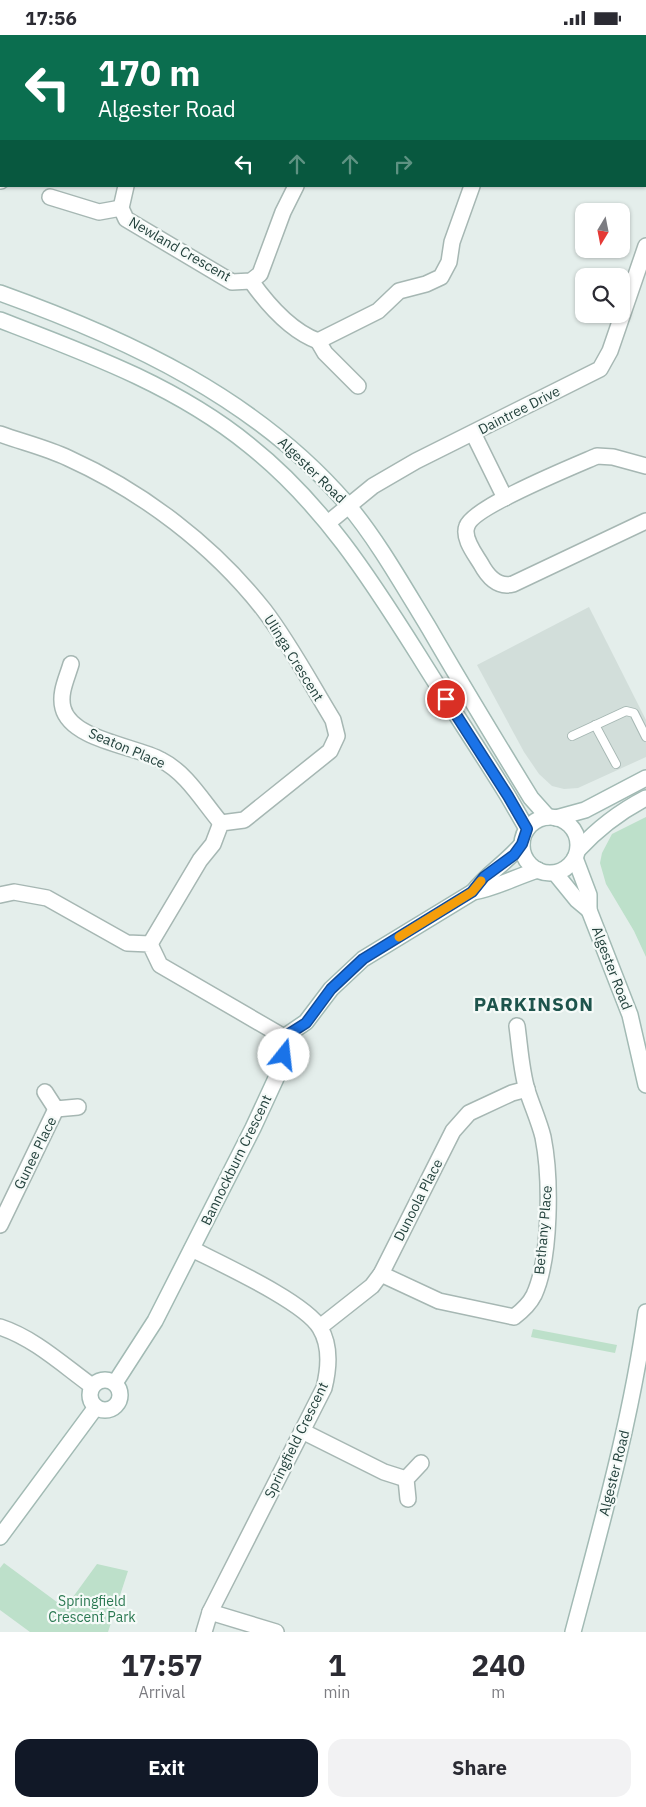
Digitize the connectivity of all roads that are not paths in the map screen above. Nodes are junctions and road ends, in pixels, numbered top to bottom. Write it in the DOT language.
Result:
graph roads {
  1 [pos="126,187"];
  2 [pos="296,187"];
  3 [pos="472,187"];
  4 [pos="50,197"];
  5 [pos="121,208"];
  6 [pos="646,246"];
  7 [pos="251,281"];
  8 [pos="0,293"];
  9 [pos="0,320"];
  10 [pos="318,341"];
  11 [pos="358,385"];
  12 [pos="473,433"];
  13 [pos="0,434"];
  14 [pos="646,466"];
  15 [pos="505,498"];
  16 [pos="349,506"];
  17 [pos="646,521"];
  18 [pos="329,522"];
  19 [pos="71,664"];
  20 [pos="595,725"];
  21 [pos="572,736"];
  22 [pos="646,737"];
  23 [pos="616,764"];
  24 [pos="646,778"];
  25 [pos="646,798"];
  26 [pos="552,817"];
  27 [pos="221,823"];
  28 [pos="527,829"];
  29 [pos="522,844"];
  30 [pos="577,854"];
  31 [pos="538,871"];
  32 [pos="554,873"];
  33 [pos="472,892"];
  34 [pos="0,895"];
  35 [pos="589,910"];
  36 [pos="150,943"];
  37 [pos="517,1026"];
  38 [pos="284,1037"];
  39 [pos="646,1085"];
  40 [pos="527,1089"];
  41 [pos="45,1092"];
  42 [pos="78,1107"];
  43 [pos="56,1109"];
  44 [pos="0,1225"];
  45 [pos="192,1249"];
  46 [pos="381,1274"];
  47 [pos="646,1312"];
  48 [pos="0,1327"];
  49 [pos="320,1327"];
  50 [pos="114,1383"];
  51 [pos="92,1386"];
  52 [pos="96,1407"];
  53 [pos="302,1431"];
  54 [pos="421,1463"];
  55 [pos="406,1479"];
  56 [pos="408,1499"];
  57 [pos="0,1537"];
  58 [pos="210,1612"];
  59 [pos="204,1632"];
  60 [pos="276,1632"];
  61 [pos="573,1632"];
  1 -- 5 [label="street, Newland Crescent"];
  2 -- 7 [label="street, Newland Crescent"];
  3 -- 10 [label="street"];
  4 -- 5 [label="street"];
  5 -- 7 [label="street, Newland Crescent"];
  6 -- 12 [label="street, Daintree Drive"];
  7 -- 10 [label="street"];
  8 -- 16 [label="street, Algester Road"];
  9 -- 18 [label="street, Algester Road"];
  10 -- 11 [label="street"];
  12 -- 15 [label="street"];
  12 -- 16 [label="street, Daintree Drive"];
  13 -- 27 [label="street, Ulinga Crescent"];
  14 -- 15 [label="street"];
  15 -- 17 [label="street"];
  16 -- 18 [label="street, Daintree Drive"];
  16 -- 26 [label="street, Algester Road"];
  18 -- 28 [label="street, Algester Road"];
  19 -- 27 [label="street, Seaton Place"];
  20 -- 21 [label="lane"];
  20 -- 22 [label="lane"];
  20 -- 23 [label="lane"];
  24 -- 26 [label="street"];
  25 -- 30 [label="street"];
  26 -- 28 [label="street"];
  26 -- 30 [label="street"];
  27 -- 36 [label="street"];
  28 -- 29 [label="street"];
  29 -- 31 [label="street"];
  29 -- 33 [label="street"];
  30 -- 32 [label="street"];
  30 -- 35 [label="street, Algester Road"];
  31 -- 32 [label="street"];
  31 -- 33 [label="street"];
  32 -- 35 [label="street, Algester Road"];
  33 -- 38 [label="street"];
  34 -- 36 [label="street"];
  35 -- 39 [label="street, Algester Road"];
  36 -- 38 [label="street"];
  37 -- 40 [label="street, Bethany Place"];
  38 -- 45 [label="street, Bannockburn Crescent"];
  40 -- 46 [label="street, Dunoola Place"];
  40 -- 46 [label="street, Bethany Place"];
  41 -- 43 [label="street, Gunee Place"];
  42 -- 43 [label="street, Gunee Place"];
  43 -- 44 [label="street, Gunee Place"];
  45 -- 49 [label="street"];
  45 -- 50 [label="street, Bannockburn Crescent"];
  46 -- 49 [label="street, Dunoola Place"];
  47 -- 61 [label="street, Algester Road"];
  48 -- 51 [label="street"];
  49 -- 53 [label="street, Springfield Crescent"];
  50 -- 51 [label="street"];
  50 -- 52 [label="street"];
  51 -- 52 [label="street"];
  52 -- 57 [label="street"];
  53 -- 55 [label="street"];
  53 -- 58 [label="street, Springfield Crescent"];
  54 -- 55 [label="street"];
  55 -- 56 [label="street"];
  58 -- 59 [label="street, Springfield Crescent"];
  58 -- 60 [label="street"];
}
